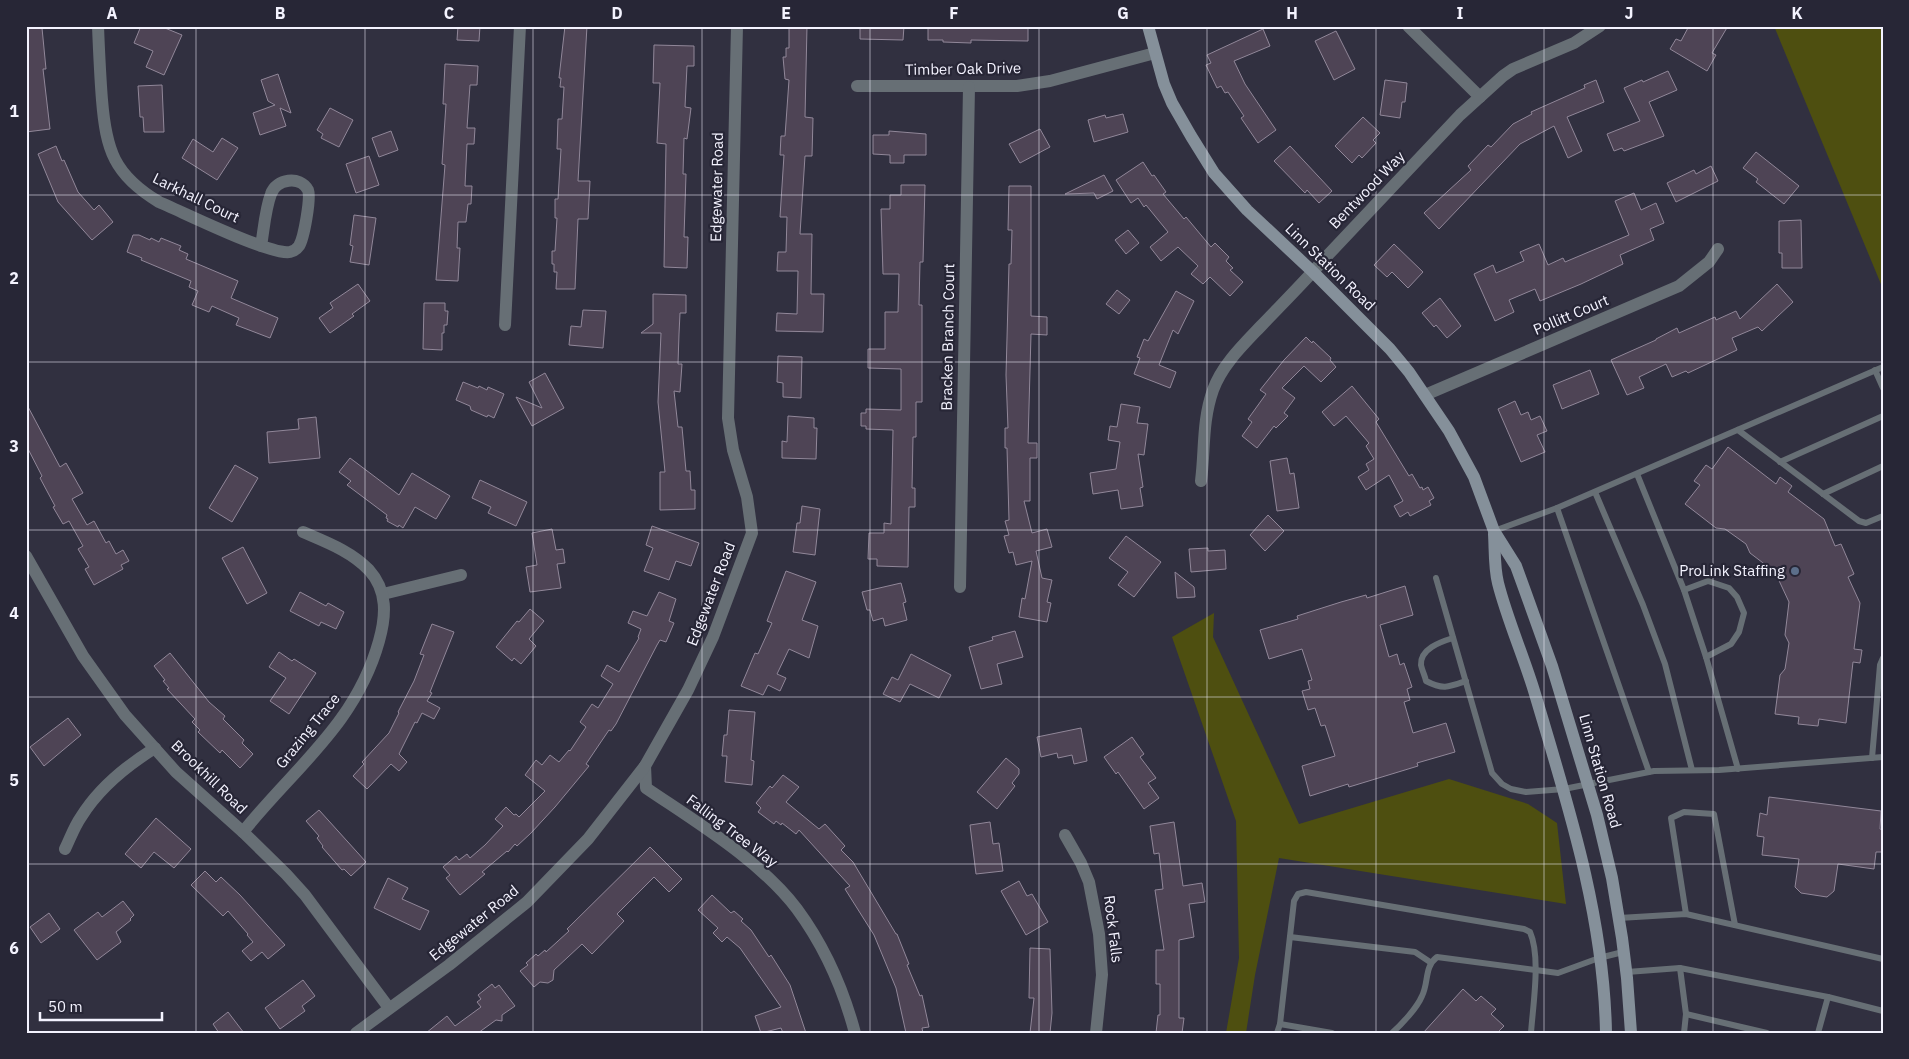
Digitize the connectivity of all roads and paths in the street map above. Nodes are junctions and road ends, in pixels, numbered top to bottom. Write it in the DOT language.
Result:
graph roads {
  1 [pos="98,26"];
  2 [pos="520,26"];
  3 [pos="738,26"];
  4 [pos="1148,26"];
  5 [pos="1408,26"];
  6 [pos="1600,26"];
  7 [pos="1155,53"];
  8 [pos="857,86"];
  9 [pos="968,87"];
  10 [pos="1480,97"];
  11 [pos="261,246"];
  12 [pos="1718,249"];
  13 [pos="1313,272"];
  14 [pos="505,325"];
  15 [pos="1883,367"];
  16 [pos="1875,370"];
  17 [pos="1883,388"];
  18 [pos="1425,395"];
  19 [pos="1883,416"];
  20 [pos="1738,430"];
  21 [pos="1780,462"];
  22 [pos="1883,466"];
  23 [pos="1637,474"];
  24 [pos="1201,481"];
  25 [pos="1595,492"];
  26 [pos="1823,494"];
  27 [pos="1557,508"];
  28 [pos="1883,516"];
  29 [pos="1494,531"];
  30 [pos="303,532"];
  31 [pos="26,556"];
  32 [pos="461,576"];
  33 [pos="1436,578"];
  34 [pos="960,587"];
  35 [pos="1684,590"];
  36 [pos="383,594"];
  37 [pos="1453,638"];
  38 [pos="1706,657"];
  39 [pos="1882,663"];
  40 [pos="1466,681"];
  41 [pos="1880,711"];
  42 [pos="155,748"];
  43 [pos="1883,757"];
  44 [pos="1872,758"];
  45 [pos="645,766"];
  46 [pos="1738,769"];
  47 [pos="1692,770"];
  48 [pos="1649,772"];
  49 [pos="1588,784"];
  50 [pos="1564,789"];
  51 [pos="243,832"];
  52 [pos="1066,836"];
  53 [pos="65,849"];
  54 [pos="1686,914"];
  55 [pos="1619,918"];
  56 [pos="1735,925"];
  57 [pos="1290,937"];
  58 [pos="1623,952"];
  59 [pos="1599,958"];
  60 [pos="1883,959"];
  61 [pos="1430,962"];
  62 [pos="1680,968"];
  63 [pos="1535,971"];
  64 [pos="1627,972"];
  65 [pos="1828,997"];
  66 [pos="389,1008"];
  67 [pos="1883,1011"];
  68 [pos="1686,1014"];
  69 [pos="1280,1024"];
  70 [pos="356,1033"];
  71 [pos="855,1033"];
  72 [pos="1096,1033"];
  73 [pos="1277,1033"];
  74 [pos="1332,1033"];
  75 [pos="1392,1033"];
  76 [pos="1531,1033"];
  77 [pos="1606,1033"];
  78 [pos="1631,1033"];
  79 [pos="1684,1033"];
  80 [pos="1767,1033"];
  81 [pos="1818,1033"];
  1 -- 11 [label="street, Larkhall Court"];
  2 -- 14 [label="street"];
  3 -- 45 [label="street, Edgewater Road"];
  4 -- 7 [label="street, Linn Station Road"];
  5 -- 10 [label="street"];
  6 -- 10 [label="street, Bentwood Way"];
  7 -- 9 [label="street, Timber Oak Drive"];
  7 -- 13 [label="street, Linn Station Road"];
  8 -- 9 [label="street, Timber Oak Drive"];
  9 -- 34 [label="street, Bracken Branch Court"];
  10 -- 13 [label="street, Bentwood Way"];
  11 -- 11 [label="street, Larkhall Court"];
  12 -- 18 [label="street, Pollitt Court"];
  13 -- 18 [label="street, Linn Station Road"];
  13 -- 24 [label="street, Bentwood Way"];
  15 -- 16 [label="lane"];
  16 -- 17 [label="lane"];
  16 -- 20 [label="lane"];
  18 -- 29 [label="street, Linn Station Road"];
  19 -- 21 [label="lane"];
  20 -- 21 [label="lane"];
  20 -- 23 [label="lane"];
  21 -- 26 [label="lane"];
  22 -- 26 [label="lane"];
  23 -- 25 [label="lane"];
  23 -- 35 [label="lane"];
  25 -- 27 [label="lane"];
  25 -- 47 [label="lane"];
  26 -- 28 [label="lane"];
  27 -- 29 [label="lane"];
  27 -- 48 [label="lane"];
  29 -- 49 [label="street, Linn Station Road"];
  29 -- 50 [label="street, Linn Station Road"];
  30 -- 36 [label="street, Grazing Trace"];
  31 -- 42 [label="street, Brookhill Road"];
  32 -- 36 [label="street"];
  33 -- 37 [label="lane"];
  35 -- 38 [label="lane"];
  35 -- 38 [label="lane"];
  36 -- 51 [label="street, Grazing Trace"];
  37 -- 40 [label="lane"];
  37 -- 40 [label="lane"];
  38 -- 46 [label="lane"];
  39 -- 41 [label="lane"];
  40 -- 50 [label="lane"];
  41 -- 44 [label="lane"];
  42 -- 51 [label="street, Brookhill Road"];
  42 -- 53 [label="street"];
  43 -- 44 [label="lane"];
  44 -- 46 [label="lane"];
  45 -- 66 [label="street, Edgewater Road"];
  45 -- 71 [label="street, Falling Tree Way"];
  46 -- 47 [label="lane"];
  47 -- 48 [label="lane"];
  48 -- 49 [label="lane"];
  49 -- 50 [label="lane"];
  49 -- 55 [label="street, Linn Station Road"];
  50 -- 59 [label="street, Linn Station Road"];
  51 -- 66 [label="street, Brookhill Road"];
  52 -- 72 [label="street, Rock Falls"];
  54 -- 55 [label="lane"];
  54 -- 56 [label="lane"];
  54 -- 56 [label="lane"];
  55 -- 58 [label="street, Linn Station Road"];
  56 -- 60 [label="lane"];
  57 -- 61 [label="lane"];
  57 -- 63 [label="lane"];
  57 -- 69 [label="lane"];
  58 -- 59 [label="lane"];
  58 -- 64 [label="street, Linn Station Road"];
  59 -- 63 [label="lane"];
  59 -- 77 [label="street, Linn Station Road"];
  61 -- 63 [label="lane"];
  61 -- 75 [label="lane"];
  62 -- 64 [label="lane"];
  62 -- 65 [label="lane"];
  62 -- 68 [label="lane"];
  63 -- 76 [label="lane"];
  64 -- 78 [label="street, Linn Station Road"];
  65 -- 67 [label="lane"];
  65 -- 81 [label="lane"];
  66 -- 70 [label="street, Edgewater Road"];
  68 -- 79 [label="lane"];
  68 -- 80 [label="lane"];
  69 -- 73 [label="lane"];
  69 -- 74 [label="lane"];
}
